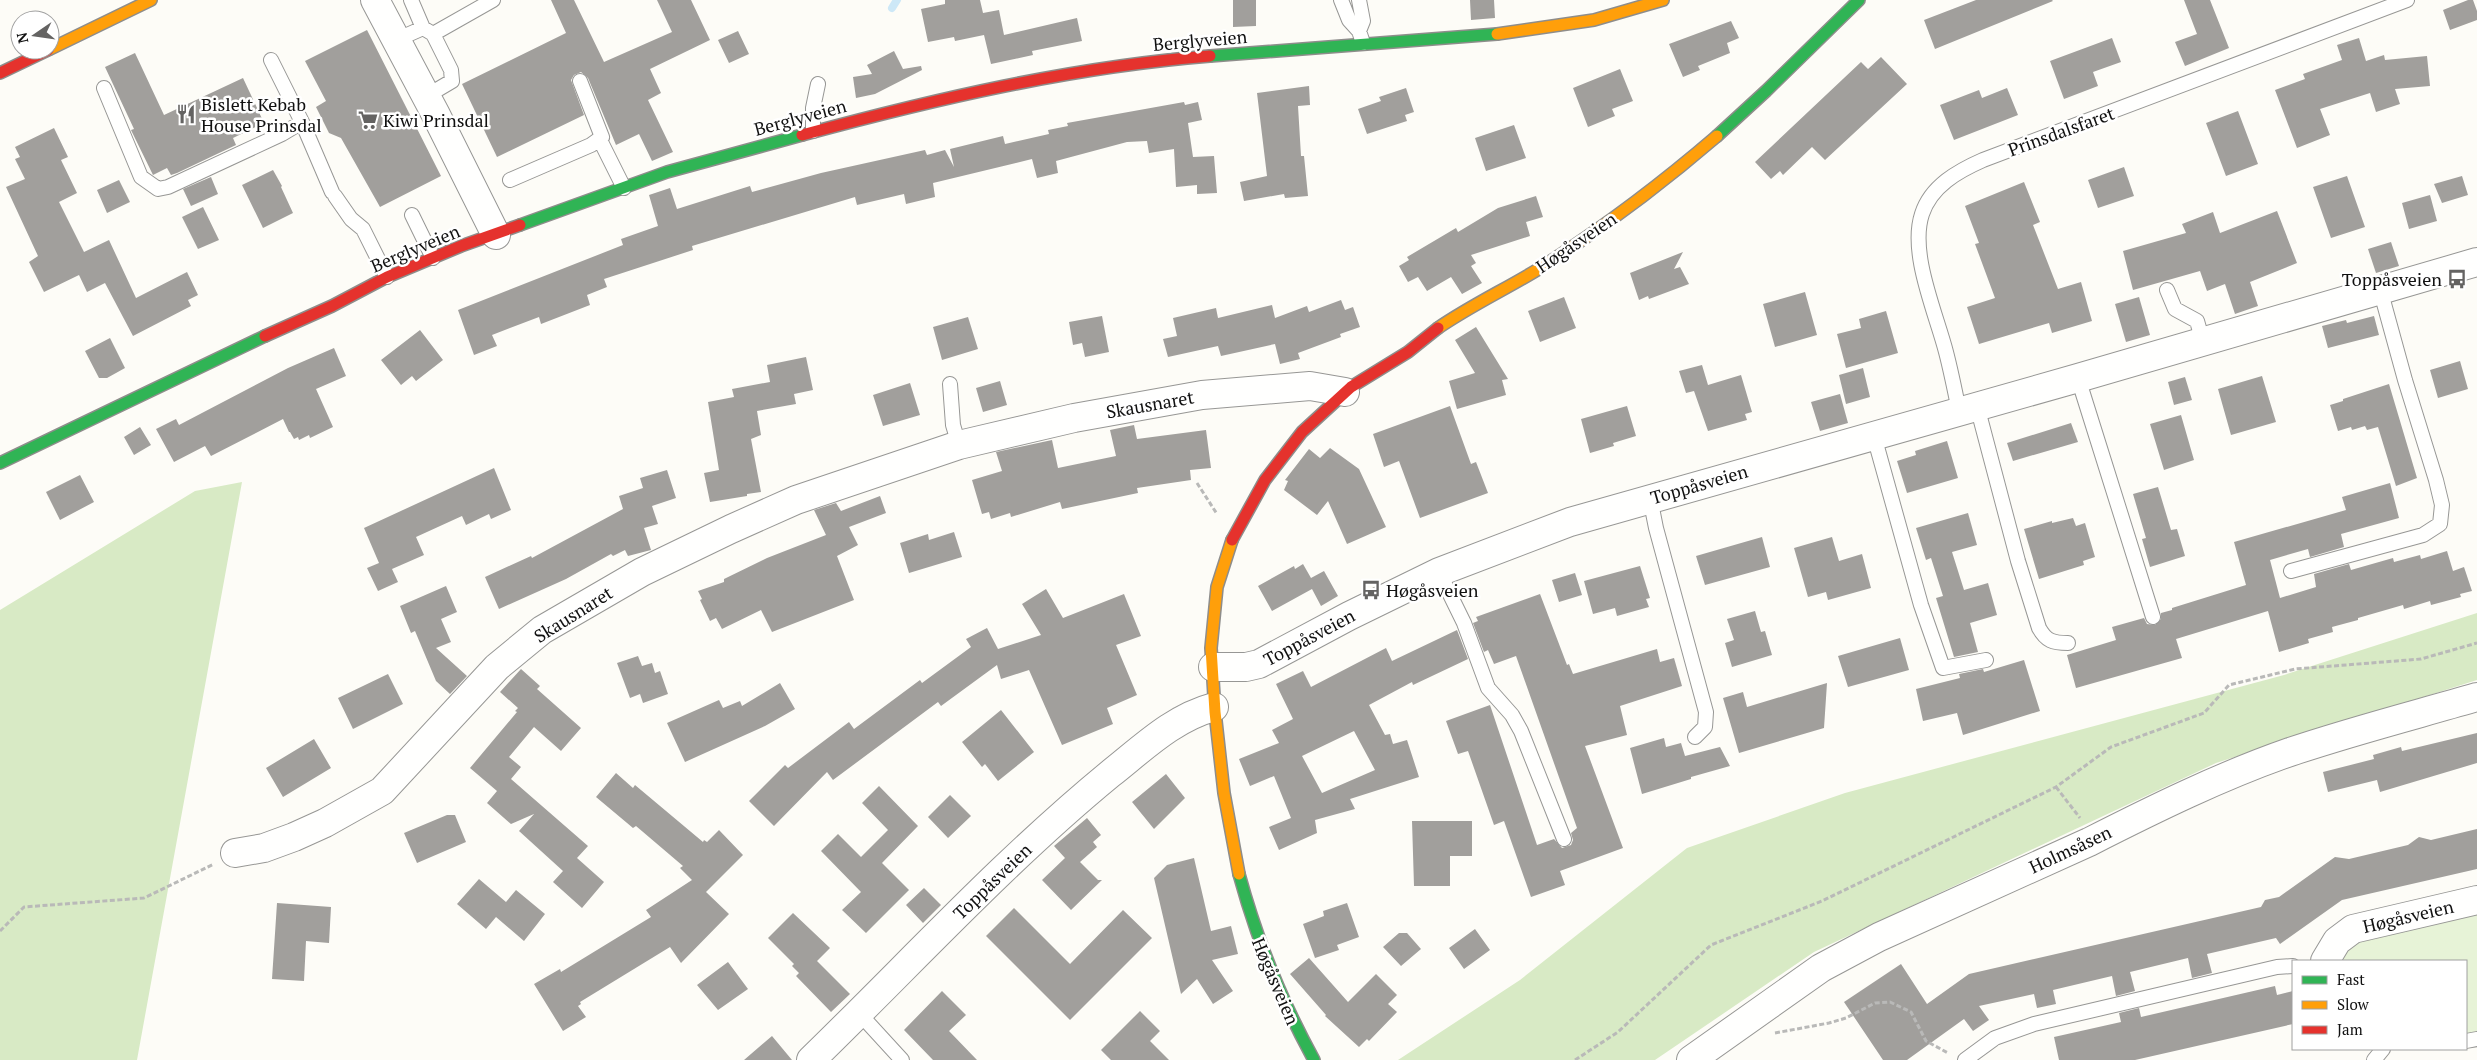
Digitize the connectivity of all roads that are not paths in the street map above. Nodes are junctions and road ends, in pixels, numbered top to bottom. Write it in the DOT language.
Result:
graph roads {
  1 [pos="151,0"];
  2 [pos="375,0"];
  3 [pos="411,0"];
  4 [pos="492,0"];
  5 [pos="1340,0"];
  6 [pos="1359,0"];
  7 [pos="1663,0"];
  8 [pos="1859,0"];
  9 [pos="2407,0"];
  10 [pos="428,31"];
  11 [pos="1361,37"];
  12 [pos="396,40"];
  13 [pos="60,44"];
  14 [pos="27,60"];
  15 [pos="270,60"];
  16 [pos="0,73"];
  17 [pos="580,81"];
  18 [pos="818,84"];
  19 [pos="104,88"];
  20 [pos="425,97"];
  21 [pos="302,122"];
  22 [pos="814,131"];
  23 [pos="600,140"];
  24 [pos="510,180"];
  25 [pos="624,188"];
  26 [pos="412,215"];
  27 [pos="496,235"];
  28 [pos="433,258"];
  29 [pos="2477,262"];
  30 [pos="387,277"];
  31 [pos="2380,289"];
  32 [pos="2167,290"];
  33 [pos="2203,342"];
  34 [pos="2078,378"];
  35 [pos="950,384"];
  36 [pos="1345,392"];
  37 [pos="1968,409"];
  38 [pos="1874,436"];
  39 [pos="959,446"];
  40 [pos="0,463"];
  41 [pos="1650,498"];
  42 [pos="2291,571"];
  43 [pos="1439,572"];
  44 [pos="2153,617"];
  45 [pos="2068,643"];
  46 [pos="1986,660"];
  47 [pos="1213,667"];
  48 [pos="2477,697"];
  49 [pos="1214,707"];
  50 [pos="1695,737"];
  51 [pos="1564,839"];
  52 [pos="235,853"];
  53 [pos="2477,900"];
  54 [pos="2326,960"];
  55 [pos="2292,966"];
  56 [pos="859,1013"];
  57 [pos="2382,1050"];
  58 [pos="1960,1058"];
  59 [pos="811,1060"];
  60 [pos="902,1060"];
  61 [pos="1314,1060"];
  62 [pos="1691,1060"];
  63 [pos="2374,1060"];
  1 -- 13 [label="street"];
  2 -- 12 [label="street"];
  3 -- 10 [label="lane"];
  4 -- 10 [label="lane"];
  5 -- 11 [label="lane"];
  6 -- 11 [label="lane"];
  7 -- 11 [label="street, Berglyveien"];
  8 -- 36 [label="street, Høgåsveien"];
  9 -- 37 [label="lane, Prinsdalsfaret"];
  10 -- 12 [label="lane"];
  10 -- 20 [label="lane"];
  11 -- 22 [label="street, Berglyveien"];
  12 -- 20 [label="street"];
  14 -- 16 [label="street"];
  15 -- 21 [label="lane"];
  17 -- 23 [label="lane"];
  18 -- 22 [label="lane"];
  19 -- 21 [label="lane"];
  20 -- 27 [label="street"];
  21 -- 30 [label="lane"];
  22 -- 25 [label="street, Berglyveien"];
  23 -- 24 [label="lane"];
  23 -- 25 [label="lane"];
  25 -- 27 [label="street, Berglyveien"];
  26 -- 28 [label="lane"];
  27 -- 28 [label="street, Berglyveien"];
  28 -- 30 [label="street, Berglyveien"];
  29 -- 31 [label="street, Toppåsveien"];
  30 -- 40 [label="street, Berglyveien"];
  31 -- 33 [label="street, Toppåsveien"];
  31 -- 42 [label="lane"];
  32 -- 33 [label="lane"];
  33 -- 34 [label="street, Toppåsveien"];
  34 -- 37 [label="street, Toppåsveien"];
  34 -- 44 [label="lane"];
  35 -- 39 [label="lane"];
  36 -- 39 [label="street, Skausnaret"];
  36 -- 47 [label="street, Høgåsveien"];
  37 -- 38 [label="street, Toppåsveien"];
  37 -- 45 [label="lane, Prinsdalsfaret"];
  38 -- 41 [label="street, Toppåsveien"];
  38 -- 46 [label="lane"];
  39 -- 52 [label="street, Skausnaret"];
  41 -- 43 [label="street, Toppåsveien"];
  41 -- 50 [label="lane"];
  43 -- 47 [label="street, Toppåsveien"];
  43 -- 51 [label="lane"];
  47 -- 49 [label="street, Høgåsveien"];
  48 -- 62 [label="street, Holmsåsen"];
  49 -- 56 [label="street, Toppåsveien"];
  49 -- 61 [label="street, Høgåsveien"];
  53 -- 54 [label="street, Høgåsveien"];
  55 -- 58 [label="lane"];
  56 -- 59 [label="street, Toppåsveien"];
  56 -- 60 [label="lane"];
  57 -- 63 [label="lane"];
}
